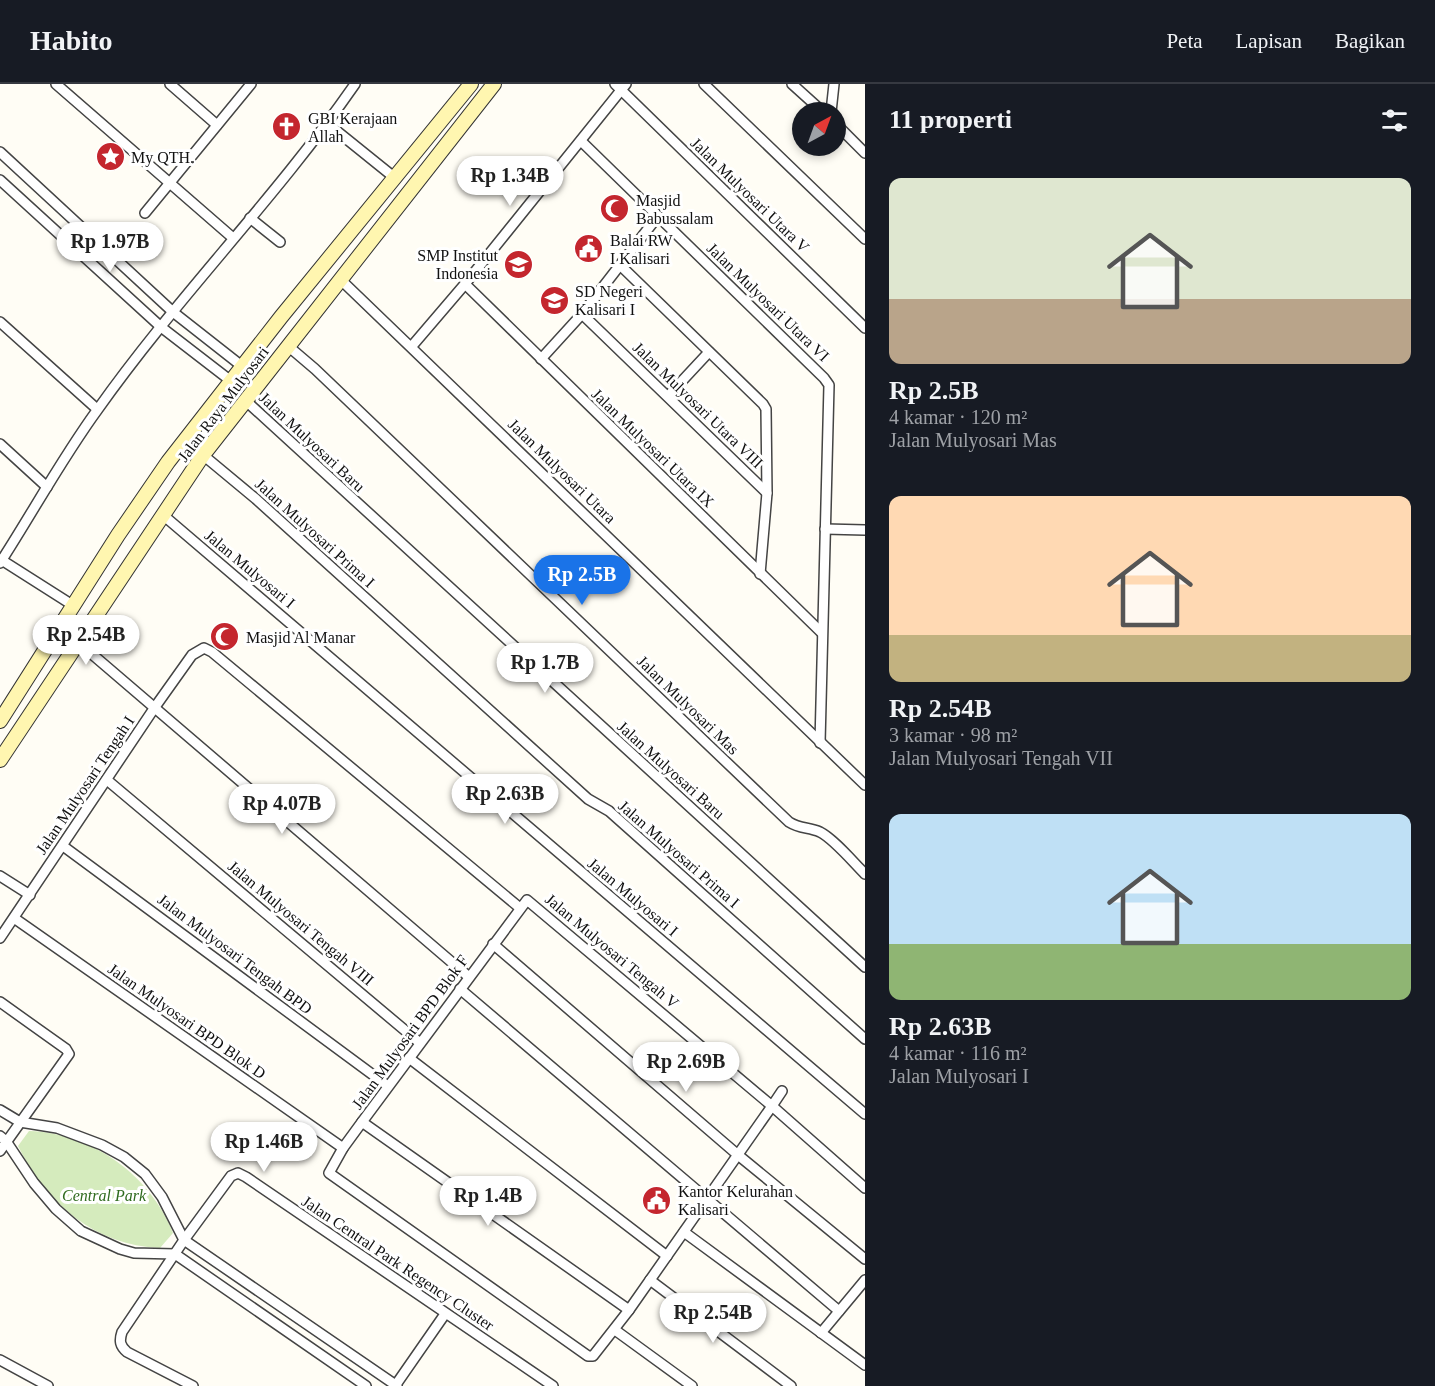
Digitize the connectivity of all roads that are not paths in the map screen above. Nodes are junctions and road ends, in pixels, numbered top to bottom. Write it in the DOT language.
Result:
graph roads {
  1 [pos="57,84"];
  2 [pos="170,84"];
  3 [pos="251,84"];
  4 [pos="355,84"];
  5 [pos="471,84"];
  6 [pos="494,84"];
  7 [pos="792,84"];
  8 [pos="834,84"];
  9 [pos="707,85"];
  10 [pos="620,86"];
  11 [pos="812,102"];
  12 [pos="832,102"];
  13 [pos="328,124"];
  14 [pos="217,125"];
  15 [pos="431,134"];
  16 [pos="846,134"];
  17 [pos="581,141"];
  18 [pos="446,146"];
  19 [pos="0,152"];
  20 [pos="865,153"];
  21 [pos="395,178"];
  22 [pos="0,180"];
  23 [pos="170,184"];
  24 [pos="145,213"];
  25 [pos="658,216"];
  26 [pos="250,218"];
  27 [pos="233,238"];
  28 [pos="865,239"];
  29 [pos="280,242"];
  30 [pos="620,265"];
  31 [pos="341,280"];
  32 [pos="465,284"];
  33 [pos="172,312"];
  34 [pos="582,314"];
  35 [pos="0,322"];
  36 [pos="161,327"];
  37 [pos="865,328"];
  38 [pos="288,346"];
  39 [pos="412,346"];
  40 [pos="709,352"];
  41 [pos="541,359"];
  42 [pos="243,367"];
  43 [pos="231,381"];
  44 [pos="668,396"];
  45 [pos="245,400"];
  46 [pos="97,409"];
  47 [pos="0,444"];
  48 [pos="203,455"];
  49 [pos="47,487"];
  50 [pos="767,493"];
  51 [pos="163,515"];
  52 [pos="129,519"];
  53 [pos="825,529"];
  54 [pos="865,530"];
  55 [pos="151,533"];
  56 [pos="118,535"];
  57 [pos="140,549"];
  58 [pos="0,561"];
  59 [pos="760,574"];
  60 [pos="74,606"];
  61 [pos="822,633"];
  62 [pos="79,643"];
  63 [pos="197,651"];
  64 [pos="155,707"];
  65 [pos="0,721"];
  66 [pos="820,743"];
  67 [pos="0,760"];
  68 [pos="107,780"];
  69 [pos="865,785"];
  70 [pos="63,846"];
  71 [pos="865,873"];
  72 [pos="0,876"];
  73 [pos="30,895"];
  74 [pos="519,909"];
  75 [pos="14,918"];
  76 [pos="0,938"];
  77 [pos="493,945"];
  78 [pos="865,967"];
  79 [pos="469,977"];
  80 [pos="460,989"];
  81 [pos="0,1002"];
  82 [pos="865,1039"];
  83 [pos="420,1043"];
  84 [pos="409,1058"];
  85 [pos="388,1086"];
  86 [pos="782,1092"];
  87 [pos="772,1106"];
  88 [pos="0,1110"];
  89 [pos="865,1114"];
  90 [pos="20,1122"];
  91 [pos="362,1122"];
  92 [pos="3,1139"];
  93 [pos="343,1148"];
  94 [pos="0,1151"];
  95 [pos="738,1155"];
  96 [pos="865,1188"];
  97 [pos="708,1197"];
  98 [pos="684,1232"];
  99 [pos="184,1240"];
  100 [pos="175,1254"];
  101 [pos="667,1256"];
  102 [pos="865,1259"];
  103 [pos="650,1280"];
  104 [pos="865,1280"];
  105 [pos="629,1310"];
  106 [pos="839,1311"];
  107 [pos="446,1314"];
  108 [pos="615,1330"];
  109 [pos="821,1333"];
  110 [pos="0,1360"];
  111 [pos="865,1365"];
  112 [pos="48,1386"];
  113 [pos="192,1386"];
  114 [pos="366,1386"];
  115 [pos="396,1386"];
  116 [pos="553,1386"];
  117 [pos="692,1386"];
  118 [pos="791,1386"];
  1 -- 23 [label="street"];
  2 -- 14 [label="street"];
  3 -- 14 [label="street"];
  4 -- 13 [label="street"];
  5 -- 15 [label="main road, Jalan Raya Mulyosari"];
  6 -- 18 [label="main road, Jalan Raya Mulyosari"];
  7 -- 11 [label="street"];
  8 -- 12 [label="street"];
  9 -- 28 [label="street"];
  10 -- 17 [label="street"];
  10 -- 37 [label="street, Jalan Mulyosari Utara V"];
  13 -- 21 [label="street"];
  13 -- 26 [label="street"];
  14 -- 23 [label="street"];
  15 -- 18 [label="main road"];
  15 -- 21 [label="main road, Jalan Raya Mulyosari"];
  16 -- 20 [label="street"];
  17 -- 25 [label="street, Jalan Mulyosari Utara VI"];
  17 -- 32 [label="street"];
  18 -- 31 [label="main road, Jalan Raya Mulyosari"];
  19 -- 33 [label="street"];
  21 -- 42 [label="main road, Jalan Raya Mulyosari"];
  22 -- 36 [label="street"];
  23 -- 24 [label="street"];
  23 -- 27 [label="street"];
  25 -- 30 [label="street"];
  25 -- 53 [label="street, Jalan Mulyosari Utara VI"];
  26 -- 27 [label="street"];
  26 -- 29 [label="street"];
  27 -- 33 [label="street"];
  30 -- 34 [label="street"];
  30 -- 40 [label="street"];
  31 -- 38 [label="main road, Jalan Raya Mulyosari"];
  31 -- 39 [label="street, Jalan Mulyosari Utara"];
  32 -- 39 [label="street"];
  32 -- 41 [label="street, Jalan Mulyosari Utara IX"];
  33 -- 36 [label="street"];
  33 -- 42 [label="street"];
  34 -- 41 [label="street"];
  34 -- 44 [label="street, Jalan Mulyosari Utara VIII"];
  35 -- 46 [label="street"];
  36 -- 43 [label="street"];
  36 -- 46 [label="street"];
  38 -- 45 [label="main road, Jalan Raya Mulyosari"];
  38 -- 71 [label="street, Jalan Mulyosari Mas"];
  39 -- 66 [label="street, Jalan Mulyosari Utara"];
  40 -- 44 [label="street"];
  40 -- 50 [label="street"];
  41 -- 59 [label="street, Jalan Mulyosari Utara IX"];
  42 -- 43 [label="main road, Jalan Raya Mulyosari"];
  43 -- 52 [label="main road, Jalan Raya Mulyosari"];
  44 -- 50 [label="street, Jalan Mulyosari Utara VIII"];
  45 -- 48 [label="main road, Jalan Raya Mulyosari"];
  45 -- 78 [label="street, Jalan Mulyosari Baru"];
  46 -- 49 [label="street"];
  47 -- 49 [label="street"];
  48 -- 51 [label="main road, Jalan Raya Mulyosari"];
  48 -- 82 [label="street, Jalan Mulyosari Prima I"];
  49 -- 58 [label="street"];
  50 -- 59 [label="street"];
  51 -- 55 [label="main road, Jalan Raya Mulyosari"];
  51 -- 89 [label="street, Jalan Mulyosari I"];
  52 -- 55 [label="main road"];
  52 -- 56 [label="main road, Jalan Raya Mulyosari"];
  53 -- 54 [label="street"];
  53 -- 61 [label="street, Jalan Mulyosari Utara VI"];
  55 -- 57 [label="main road, Jalan Raya Mulyosari"];
  56 -- 57 [label="main road"];
  56 -- 60 [label="main road, Jalan Raya Mulyosari"];
  57 -- 62 [label="main road, Jalan Raya Mulyosari"];
  58 -- 60 [label="street"];
  59 -- 61 [label="street, Jalan Mulyosari Utara IX"];
  60 -- 65 [label="main road, Jalan Raya Mulyosari"];
  61 -- 66 [label="street, Jalan Mulyosari Utara VI"];
  62 -- 64 [label="street"];
  62 -- 67 [label="main road, Jalan Raya Mulyosari"];
  63 -- 64 [label="street, Jalan Mulyosari Tengah I"];
  63 -- 74 [label="street, Jalan Mulyosari Tengah V"];
  64 -- 68 [label="street, Jalan Mulyosari Tengah I"];
  64 -- 79 [label="street"];
  66 -- 69 [label="street, Jalan Mulyosari Utara"];
  68 -- 70 [label="street, Jalan Mulyosari Tengah I"];
  68 -- 83 [label="street, Jalan Mulyosari Tengah VIII"];
  70 -- 73 [label="street, Jalan Mulyosari Tengah I"];
  70 -- 85 [label="street, Jalan Mulyosari Tengah BPD"];
  72 -- 73 [label="street"];
  73 -- 75 [label="street, Jalan Mulyosari Tengah I"];
  74 -- 77 [label="street, Jalan Mulyosari BPD Blok F"];
  74 -- 87 [label="street, Jalan Mulyosari Tengah V"];
  75 -- 76 [label="street, Jalan Mulyosari Tengah I"];
  75 -- 93 [label="street, Jalan Mulyosari BPD Blok D"];
  77 -- 79 [label="street, Jalan Mulyosari BPD Blok F"];
  77 -- 95 [label="street"];
  79 -- 80 [label="street, Jalan Mulyosari BPD Blok F"];
  80 -- 83 [label="street, Jalan Mulyosari BPD Blok F"];
  80 -- 97 [label="street"];
  81 -- 90 [label="street"];
  83 -- 84 [label="street, Jalan Mulyosari BPD Blok F"];
  84 -- 85 [label="street, Jalan Mulyosari BPD Blok F"];
  84 -- 101 [label="street"];
  85 -- 91 [label="street, Jalan Mulyosari BPD Blok F"];
  86 -- 87 [label="street"];
  87 -- 95 [label="street"];
  87 -- 96 [label="street, Jalan Mulyosari Tengah V"];
  88 -- 90 [label="street"];
  90 -- 92 [label="street"];
  90 -- 99 [label="street"];
  91 -- 93 [label="street, Jalan Mulyosari BPD Blok F"];
  91 -- 105 [label="street"];
  92 -- 94 [label="street"];
  92 -- 100 [label="street"];
  93 -- 108 [label="street, Jalan Mulyosari BPD Blok F"];
  95 -- 97 [label="street"];
  95 -- 102 [label="street"];
  97 -- 98 [label="street"];
  97 -- 106 [label="street"];
  98 -- 101 [label="street"];
  98 -- 109 [label="street"];
  99 -- 100 [label="street, Jalan Central Park Regency Cluster"];
  99 -- 107 [label="street, Jalan Central Park Regency Cluster"];
  99 -- 115 [label="street"];
  100 -- 113 [label="street, Jalan Central Park Regency Cluster"];
  100 -- 114 [label="street"];
  101 -- 103 [label="street"];
  103 -- 105 [label="street"];
  103 -- 118 [label="street"];
  104 -- 106 [label="street"];
  105 -- 108 [label="street"];
  106 -- 109 [label="street"];
  107 -- 115 [label="street"];
  107 -- 116 [label="street, Jalan Central Park Regency Cluster"];
  108 -- 117 [label="street"];
  109 -- 111 [label="street"];
  110 -- 112 [label="street"];
}
